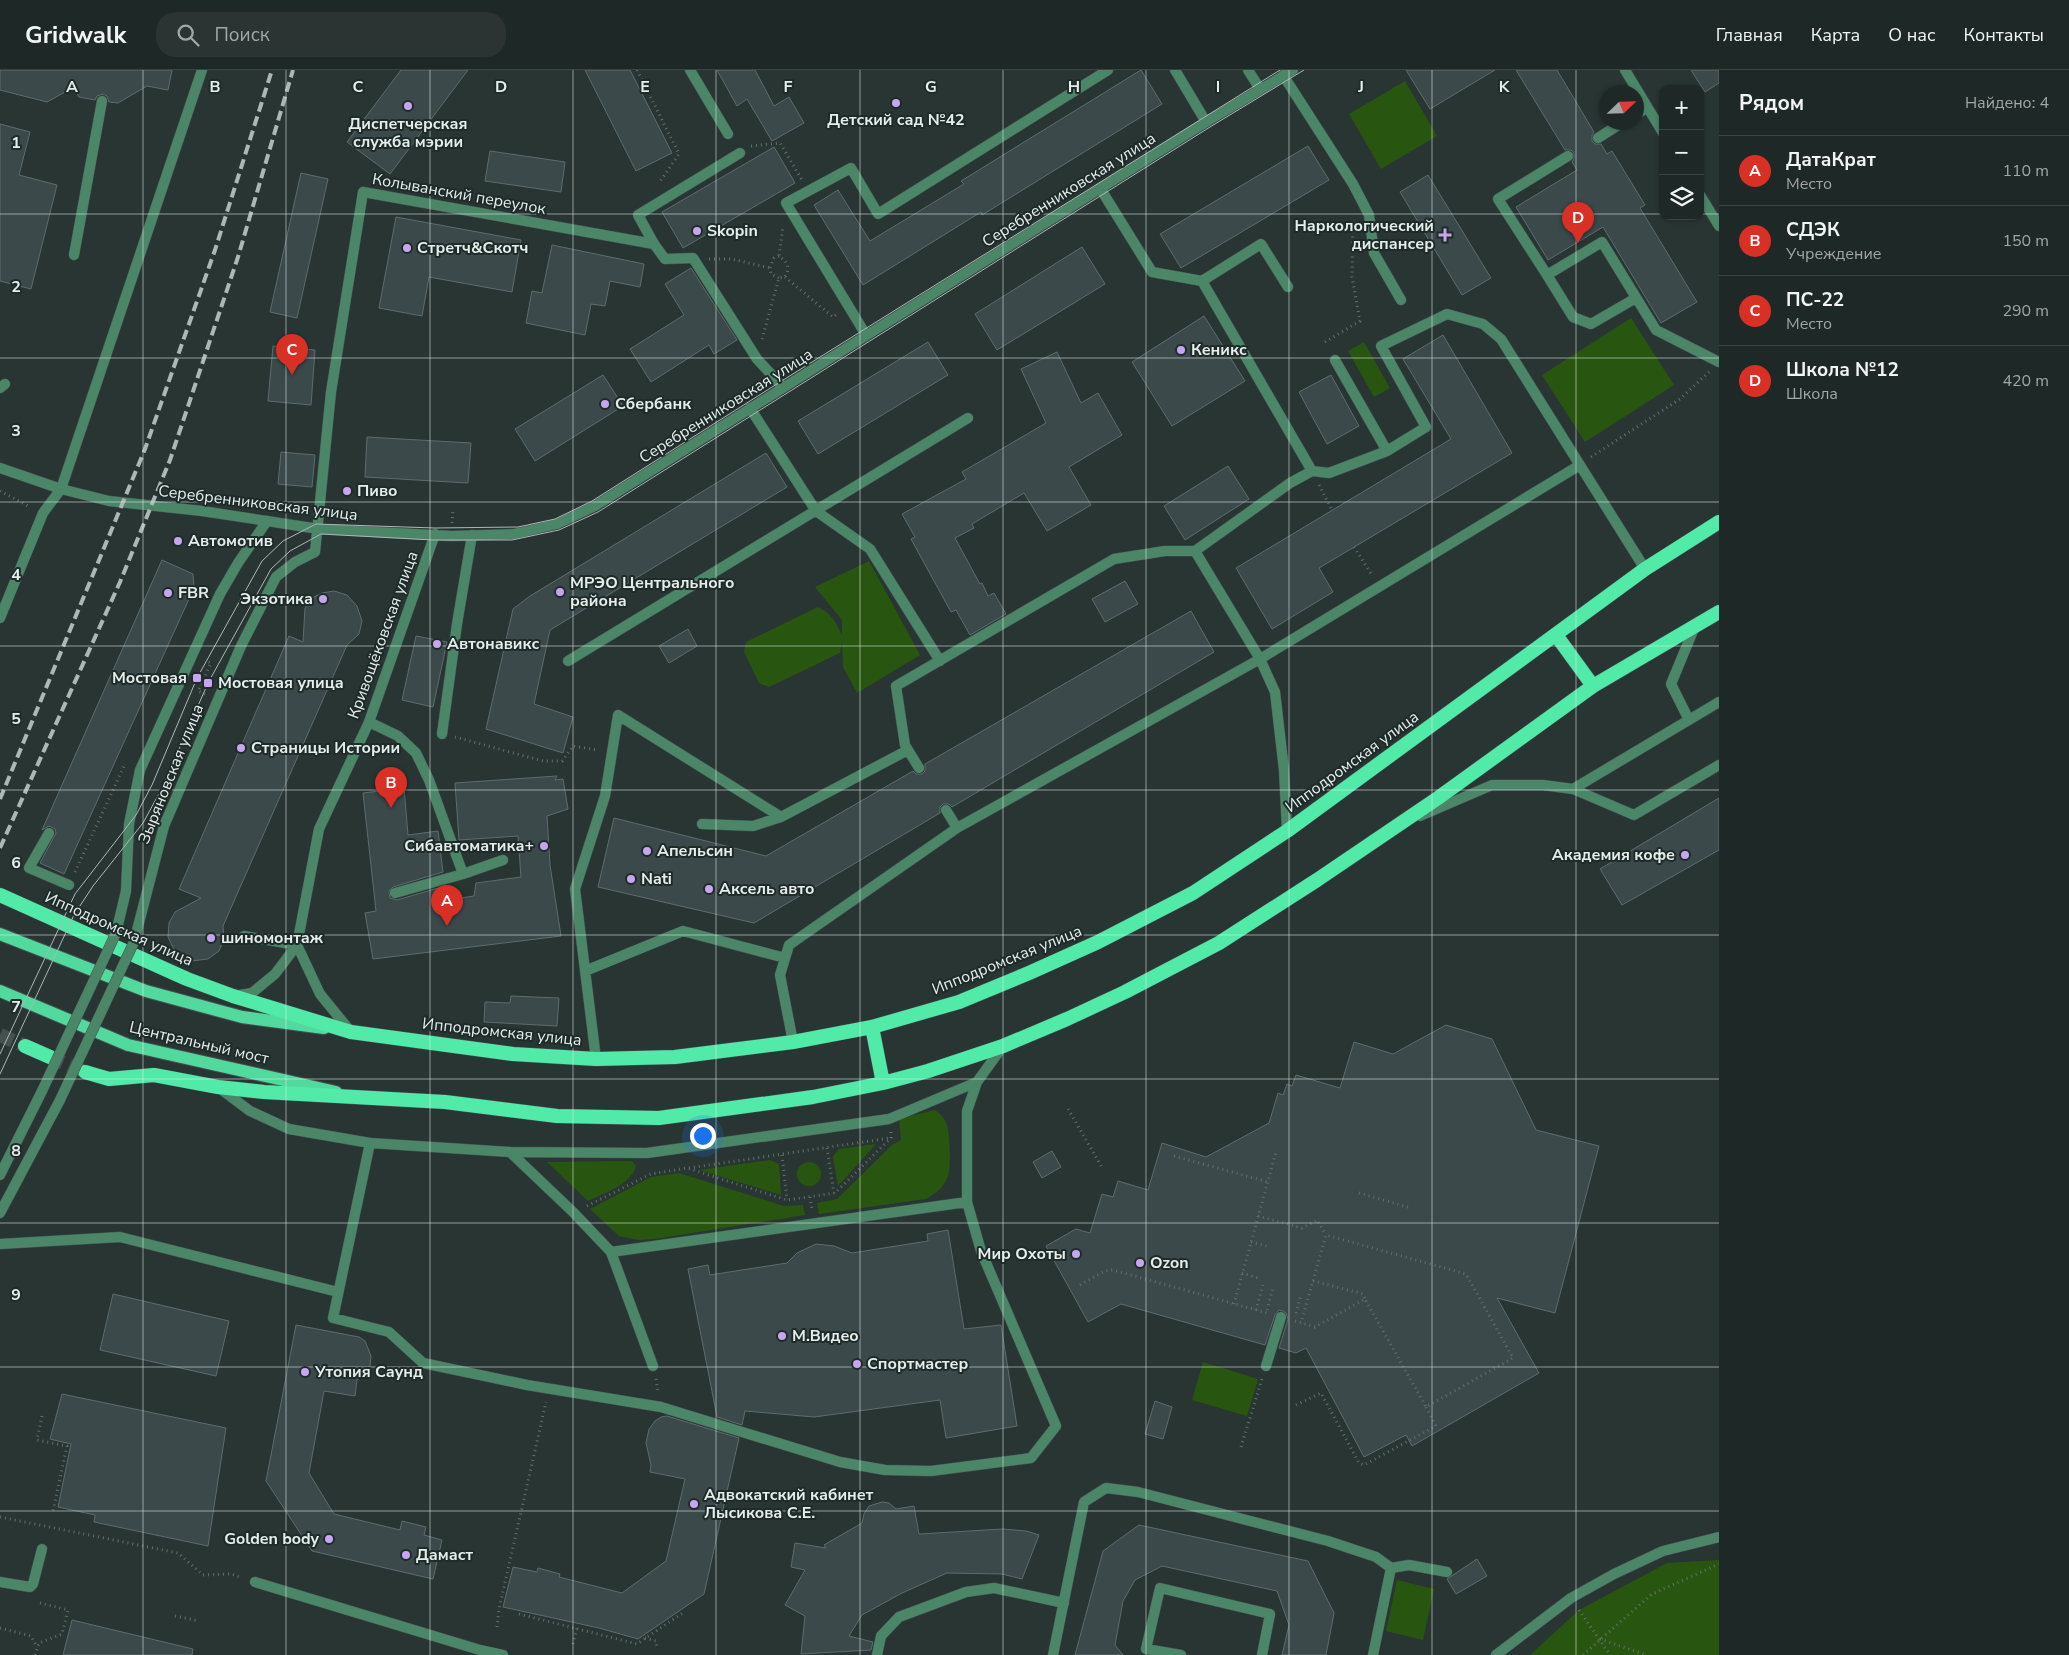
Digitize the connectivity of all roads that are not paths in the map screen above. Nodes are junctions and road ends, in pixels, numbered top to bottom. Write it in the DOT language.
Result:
graph roads {
  1 [pos="202,70"];
  2 [pos="690,70"];
  3 [pos="1108,70"];
  4 [pos="1175,70"];
  5 [pos="1248,70"];
  6 [pos="1293,70"];
  7 [pos="1625,70"];
  8 [pos="1283,76"];
  9 [pos="1260,89"];
  10 [pos="102,101"];
  11 [pos="1647,108"];
  12 [pos="1644,110"];
  13 [pos="1206,122"];
  14 [pos="1610,130"];
  15 [pos="1661,130"];
  16 [pos="728,134"];
  17 [pos="1598,138"];
  18 [pos="740,153"];
  19 [pos="1568,156"];
  20 [pos="1100,188"];
  21 [pos="1704,202"];
  22 [pos="1719,226"];
  23 [pos="654,244"];
  24 [pos="74,255"];
  25 [pos="1547,275"];
  26 [pos="1202,281"];
  27 [pos="1288,287"];
  28 [pos="1636,298"];
  29 [pos="1401,300"];
  30 [pos="866,335"];
  31 [pos="1335,360"];
  32 [pos="1716,365"];
  33 [pos="783,387"];
  34 [pos="750,408"];
  35 [pos="968,418"];
  36 [pos="1387,451"];
  37 [pos="1580,465"];
  38 [pos="0,468"];
  39 [pos="1312,472"];
  40 [pos="61,489"];
  41 [pos="816,511"];
  42 [pos="267,521"];
  43 [pos="1719,522"];
  44 [pos="318,529"];
  45 [pos="435,534"];
  46 [pos="472,535"];
  47 [pos="1195,551"];
  48 [pos="1645,569"];
  49 [pos="1719,612"];
  50 [pos="0,618"];
  51 [pos="1695,625"];
  52 [pos="1556,634"];
  53 [pos="1260,659"];
  54 [pos="568,661"];
  55 [pos="940,661"];
  56 [pos="1593,686"];
  57 [pos="1719,702"];
  58 [pos="1689,720"];
  59 [pos="369,722"];
  60 [pos="442,734"];
  61 [pos="908,750"];
  62 [pos="1719,765"];
  63 [pos="919,768"];
  64 [pos="1573,789"];
  65 [pos="946,810"];
  66 [pos="781,817"];
  67 [pos="702,824"];
  68 [pos="1394,827"];
  69 [pos="957,828"];
  70 [pos="1287,831"];
  71 [pos="49,833"];
  72 [pos="503,860"];
  73 [pos="463,874"];
  74 [pos="69,885"];
  75 [pos="395,893"];
  76 [pos="0,895"];
  77 [pos="0,934"];
  78 [pos="244,936"];
  79 [pos="297,945"];
  80 [pos="785,958"];
  81 [pos="585,971"];
  82 [pos="0,991"];
  83 [pos="233,996"];
  84 [pos="872,1027"];
  85 [pos="351,1032"];
  86 [pos="793,1042"];
  87 [pos="25,1046"];
  88 [pos="1003,1046"];
  89 [pos="50,1057"];
  90 [pos="596,1059"];
  91 [pos="85,1072"];
  92 [pos="977,1082"];
  93 [pos="883,1083"];
  94 [pos="218,1087"];
  95 [pos="368,1099"];
  96 [pos="370,1143"];
  97 [pos="510,1152"];
  98 [pos="0,1175"];
  99 [pos="966,1202"];
  100 [pos="0,1212"];
  101 [pos="0,1244"];
  102 [pos="611,1252"];
  103 [pos="338,1292"];
  104 [pos="1281,1317"];
  105 [pos="653,1366"];
  106 [pos="1266,1366"];
  107 [pos="1719,1537"];
  108 [pos="42,1549"];
  109 [pos="1390,1568"];
  110 [pos="1446,1572"];
  111 [pos="0,1582"];
  112 [pos="255,1582"];
  113 [pos="1064,1603"];
  114 [pos="479,1652"];
  115 [pos="503,1655"];
  116 [pos="877,1655"];
  117 [pos="1053,1655"];
  118 [pos="1181,1655"];
  119 [pos="1262,1655"];
  120 [pos="1373,1655"];
  121 [pos="1496,1655"];
  1 -- 40 [label="street"];
  2 -- 16 [label="street"];
  3 -- 30 [label="street"];
  4 -- 13 [label="street"];
  5 -- 9 [label="street"];
  6 -- 8 [label="street, Серебренниковская улица"];
  7 -- 11 [label="street"];
  8 -- 9 [label="street, Серебренниковская улица"];
  8 -- 29 [label="street"];
  9 -- 13 [label="street, Серебренниковская улица"];
  10 -- 24 [label="street"];
  11 -- 12 [label="street"];
  11 -- 15 [label="street"];
  13 -- 20 [label="street, Серебренниковская улица"];
  14 -- 17 [label="street"];
  18 -- 23 [label="street"];
  19 -- 25 [label="street"];
  20 -- 26 [label="street"];
  20 -- 30 [label="street, Серебренниковская улица"];
  21 -- 22 [label="street"];
  23 -- 33 [label="street"];
  23 -- 44 [label="street, Колыванский переулок"];
  25 -- 28 [label="street"];
  25 -- 28 [label="street"];
  26 -- 27 [label="street"];
  26 -- 39 [label="street"];
  28 -- 32 [label="street"];
  30 -- 33 [label="street, Серебренниковская улица"];
  31 -- 36 [label="street"];
  33 -- 34 [label="street, Серебренниковская улица"];
  34 -- 41 [label="street"];
  34 -- 46 [label="street, Серебренниковская улица"];
  35 -- 41 [label="street"];
  36 -- 37 [label="street"];
  36 -- 39 [label="street"];
  37 -- 48 [label="street"];
  37 -- 53 [label="street"];
  38 -- 40 [label="street"];
  39 -- 47 [label="street"];
  40 -- 42 [label="street, Серебренниковская улица"];
  40 -- 50 [label="street"];
  41 -- 54 [label="street"];
  41 -- 55 [label="street"];
  42 -- 44 [label="street, Серебренниковская улица"];
  42 -- 98 [label="street, Зыряновская улица, bridge"];
  43 -- 48 [label="highway, Ипподромская улица"];
  44 -- 45 [label="street, Серебренниковская улица"];
  44 -- 100 [label="street, Зыряновская улица, bridge"];
  45 -- 46 [label="street, Серебренниковская улица"];
  45 -- 59 [label="street, Кривощёковская улица"];
  46 -- 60 [label="street"];
  47 -- 53 [label="street"];
  47 -- 55 [label="street"];
  48 -- 52 [label="highway, Ипподромская улица"];
  49 -- 51 [label="highway"];
  51 -- 56 [label="highway"];
  51 -- 58 [label="street"];
  52 -- 56 [label="highway"];
  52 -- 70 [label="highway, Ипподромская улица"];
  53 -- 69 [label="street"];
  53 -- 70 [label="street"];
  55 -- 61 [label="street"];
  56 -- 68 [label="highway"];
  57 -- 58 [label="street"];
  58 -- 64 [label="street"];
  59 -- 73 [label="street"];
  59 -- 79 [label="street, Кривощёковская улица"];
  61 -- 63 [label="street"];
  61 -- 66 [label="street"];
  62 -- 64 [label="street"];
  64 -- 68 [label="street"];
  65 -- 69 [label="street"];
  66 -- 67 [label="street"];
  66 -- 81 [label="street"];
  68 -- 88 [label="highway"];
  69 -- 80 [label="street"];
  70 -- 84 [label="highway, Ипподромская улица"];
  71 -- 74 [label="street"];
  72 -- 73 [label="street"];
  73 -- 75 [label="street"];
  76 -- 83 [label="highway, Ипподромская улица"];
  77 -- 85 [label="main road"];
  78 -- 79 [label="street"];
  79 -- 83 [label="street"];
  79 -- 85 [label="street"];
  80 -- 81 [label="street"];
  80 -- 86 [label="street"];
  81 -- 90 [label="street"];
  82 -- 95 [label="main road, Центральный мост"];
  83 -- 85 [label="highway, Ипподромская улица"];
  84 -- 86 [label="highway, Ипподромская улица"];
  84 -- 93 [label="highway"];
  85 -- 90 [label="highway, Ипподромская улица"];
  86 -- 90 [label="highway, Ипподромская улица"];
  87 -- 89 [label="highway"];
  88 -- 92 [label="street"];
  88 -- 93 [label="highway"];
  91 -- 94 [label="highway"];
  92 -- 97 [label="street"];
  92 -- 99 [label="street"];
  93 -- 95 [label="highway"];
  94 -- 95 [label="highway"];
  94 -- 96 [label="street"];
  96 -- 97 [label="street"];
  96 -- 103 [label="street"];
  97 -- 102 [label="street"];
  99 -- 102 [label="street"];
  99 -- 103 [label="street"];
  101 -- 103 [label="street"];
  102 -- 105 [label="street"];
  104 -- 106 [label="street"];
  107 -- 121 [label="street"];
  108 -- 111 [label="street"];
  109 -- 110 [label="street"];
  109 -- 113 [label="street"];
  109 -- 120 [label="street"];
  112 -- 114 [label="street"];
  113 -- 116 [label="street"];
  113 -- 117 [label="street"];
  114 -- 115 [label="street"];
  118 -- 119 [label="street"];
}
